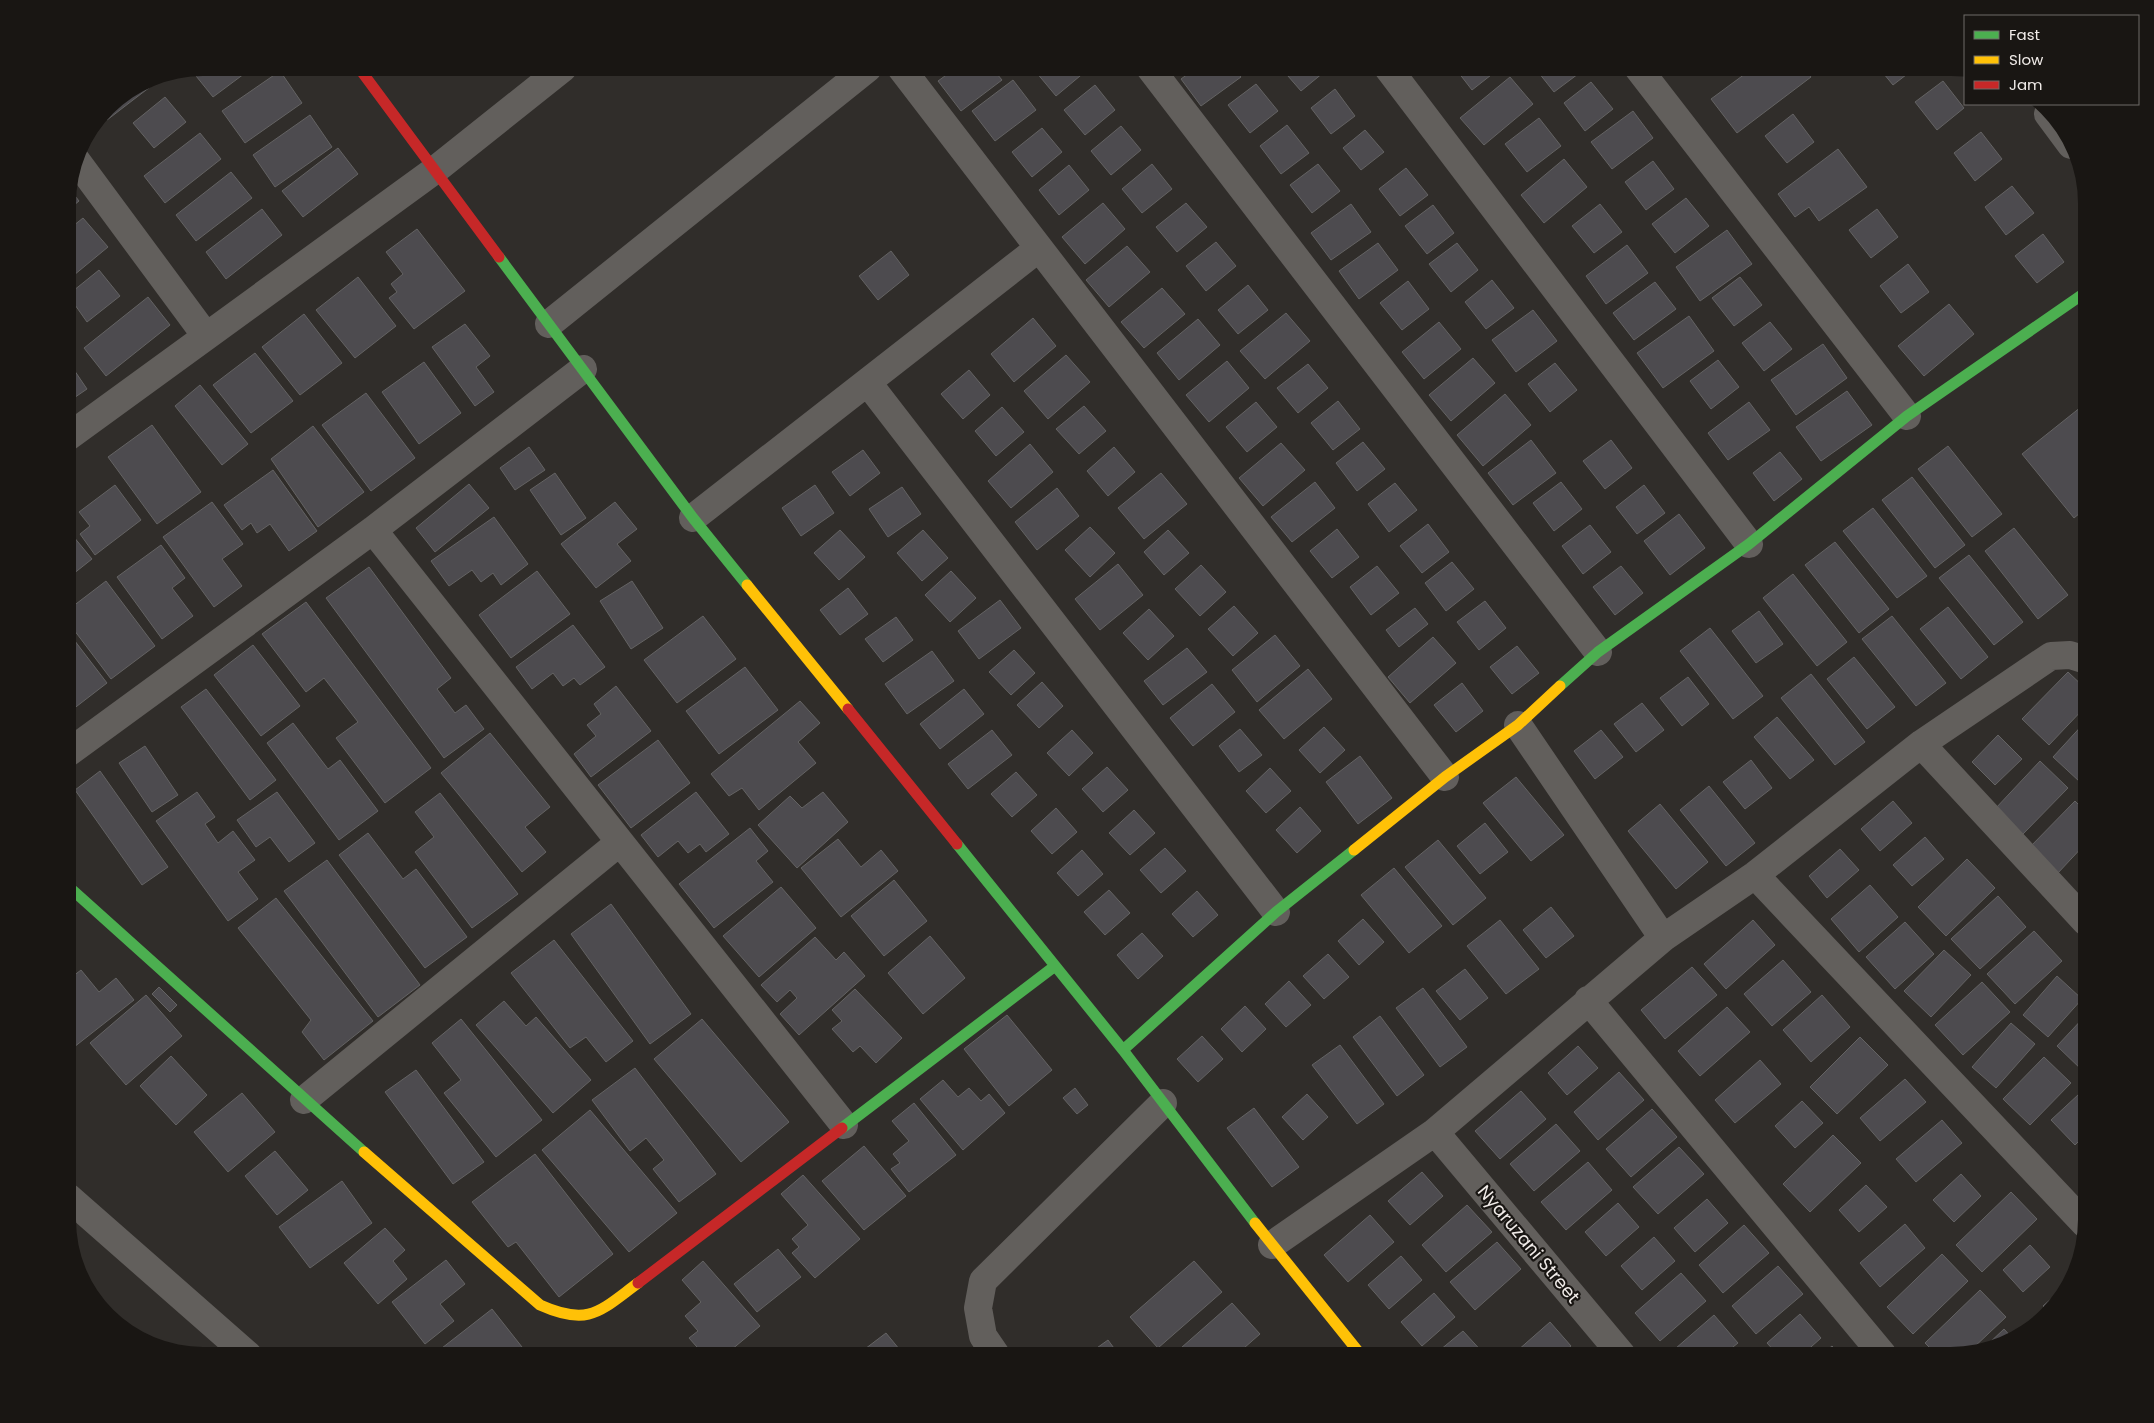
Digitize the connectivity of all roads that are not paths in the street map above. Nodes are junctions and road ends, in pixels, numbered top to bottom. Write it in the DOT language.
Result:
graph roads {
  1 [pos="1156,76"];
  2 [pos="1394,76"];
  3 [pos="1644,76"];
  4 [pos="366,77"];
  5 [pos="552,77"];
  6 [pos="857,77"];
  7 [pos="908,77"];
  8 [pos="82,168"];
  9 [pos="435,170"];
  10 [pos="1039,248"];
  11 [pos="2078,298"];
  12 [pos="549,324"];
  13 [pos="206,336"];
  14 [pos="583,369"];
  15 [pos="868,383"];
  16 [pos="1907,416"];
  17 [pos="77,430"];
  18 [pos="693,518"];
  19 [pos="373,530"];
  20 [pos="1749,544"];
  21 [pos="1598,652"];
  22 [pos="2078,658"];
  23 [pos="1518,725"];
  24 [pos="1921,744"];
  25 [pos="77,746"];
  26 [pos="1445,777"];
  27 [pos="620,842"];
  28 [pos="1755,876"];
  29 [pos="77,894"];
  30 [pos="1276,912"];
  31 [pos="2078,913"];
  32 [pos="1663,938"];
  33 [pos="1056,966"];
  34 [pos="1588,1000"];
  35 [pos="1123,1050"];
  36 [pos="304,1100"];
  37 [pos="1163,1103"];
  38 [pos="844,1125"];
  39 [pos="1436,1132"];
  40 [pos="77,1204"];
  41 [pos="2078,1217"];
  42 [pos="1272,1245"];
  43 [pos="238,1347"];
  44 [pos="990,1347"];
  45 [pos="1355,1347"];
  46 [pos="1615,1347"];
  47 [pos="1876,1347"];
  1 -- 21 [label="street"];
  2 -- 20 [label="street"];
  3 -- 16 [label="street"];
  4 -- 9 [label="street"];
  5 -- 9 [label="street"];
  6 -- 12 [label="street"];
  7 -- 10 [label="street"];
  8 -- 13 [label="street"];
  9 -- 12 [label="street"];
  9 -- 13 [label="street"];
  10 -- 15 [label="street"];
  10 -- 26 [label="street"];
  11 -- 16 [label="street"];
  12 -- 14 [label="street"];
  13 -- 17 [label="street"];
  14 -- 18 [label="street"];
  14 -- 19 [label="street"];
  15 -- 18 [label="street"];
  15 -- 30 [label="street"];
  16 -- 20 [label="street"];
  18 -- 33 [label="street"];
  19 -- 25 [label="street"];
  19 -- 27 [label="street"];
  20 -- 21 [label="street"];
  21 -- 23 [label="street"];
  22 -- 24 [label="street"];
  23 -- 26 [label="street"];
  23 -- 32 [label="street"];
  24 -- 28 [label="street"];
  24 -- 31 [label="street"];
  26 -- 30 [label="street"];
  27 -- 36 [label="street"];
  27 -- 38 [label="street"];
  28 -- 32 [label="street"];
  28 -- 41 [label="street"];
  29 -- 36 [label="street"];
  30 -- 35 [label="street"];
  32 -- 34 [label="street"];
  33 -- 35 [label="street"];
  33 -- 38 [label="street"];
  34 -- 39 [label="street"];
  34 -- 47 [label="street"];
  35 -- 37 [label="street"];
  36 -- 38 [label="street"];
  37 -- 42 [label="street"];
  37 -- 44 [label="street"];
  39 -- 42 [label="street"];
  39 -- 46 [label="street, Nyaruzani Street"];
  40 -- 43 [label="street"];
  42 -- 45 [label="street"];
}
